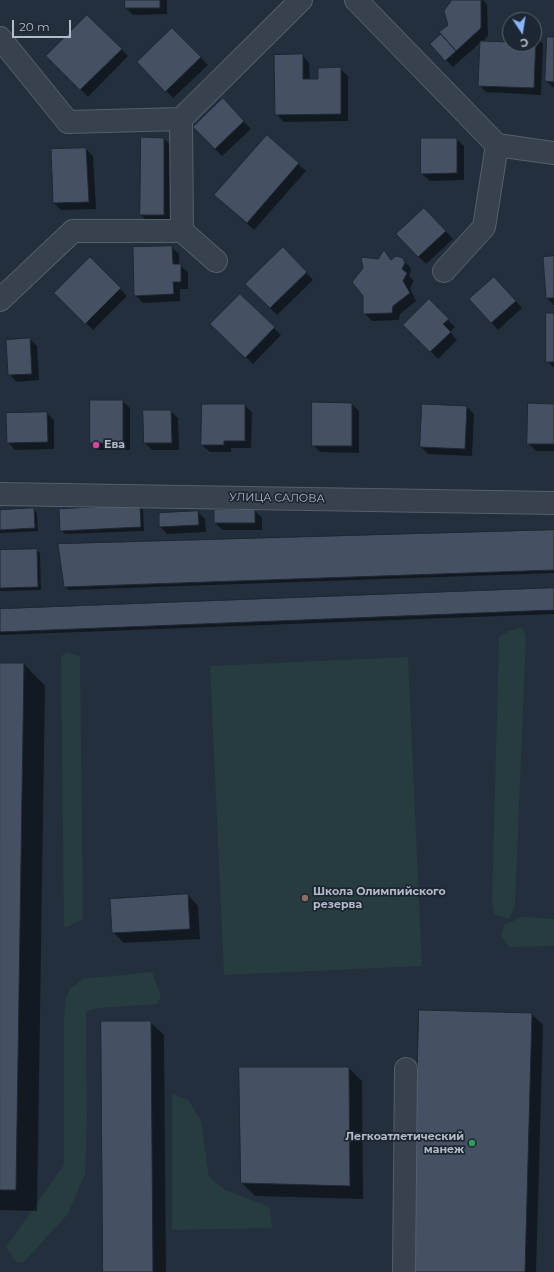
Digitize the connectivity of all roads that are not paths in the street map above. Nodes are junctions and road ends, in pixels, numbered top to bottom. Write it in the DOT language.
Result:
graph roads {
  1 [pos="301,0"];
  2 [pos="356,0"];
  3 [pos="0,38"];
  4 [pos="181,119"];
  5 [pos="497,146"];
  6 [pos="554,153"];
  7 [pos="182,231"];
  8 [pos="216,260"];
  9 [pos="444,271"];
  10 [pos="0,300"];
  11 [pos="0,494"];
  12 [pos="554,502"];
  13 [pos="406,1069"];
  14 [pos="404,1272"];
  1 -- 4 [label="street"];
  2 -- 5 [label="street"];
  3 -- 4 [label="street"];
  4 -- 7 [label="street"];
  5 -- 6 [label="street"];
  5 -- 9 [label="street"];
  7 -- 8 [label="street"];
  7 -- 10 [label="street"];
  11 -- 12 [label="street, УЛИЦА САЛОВА"];
  13 -- 14 [label="street"];
}
